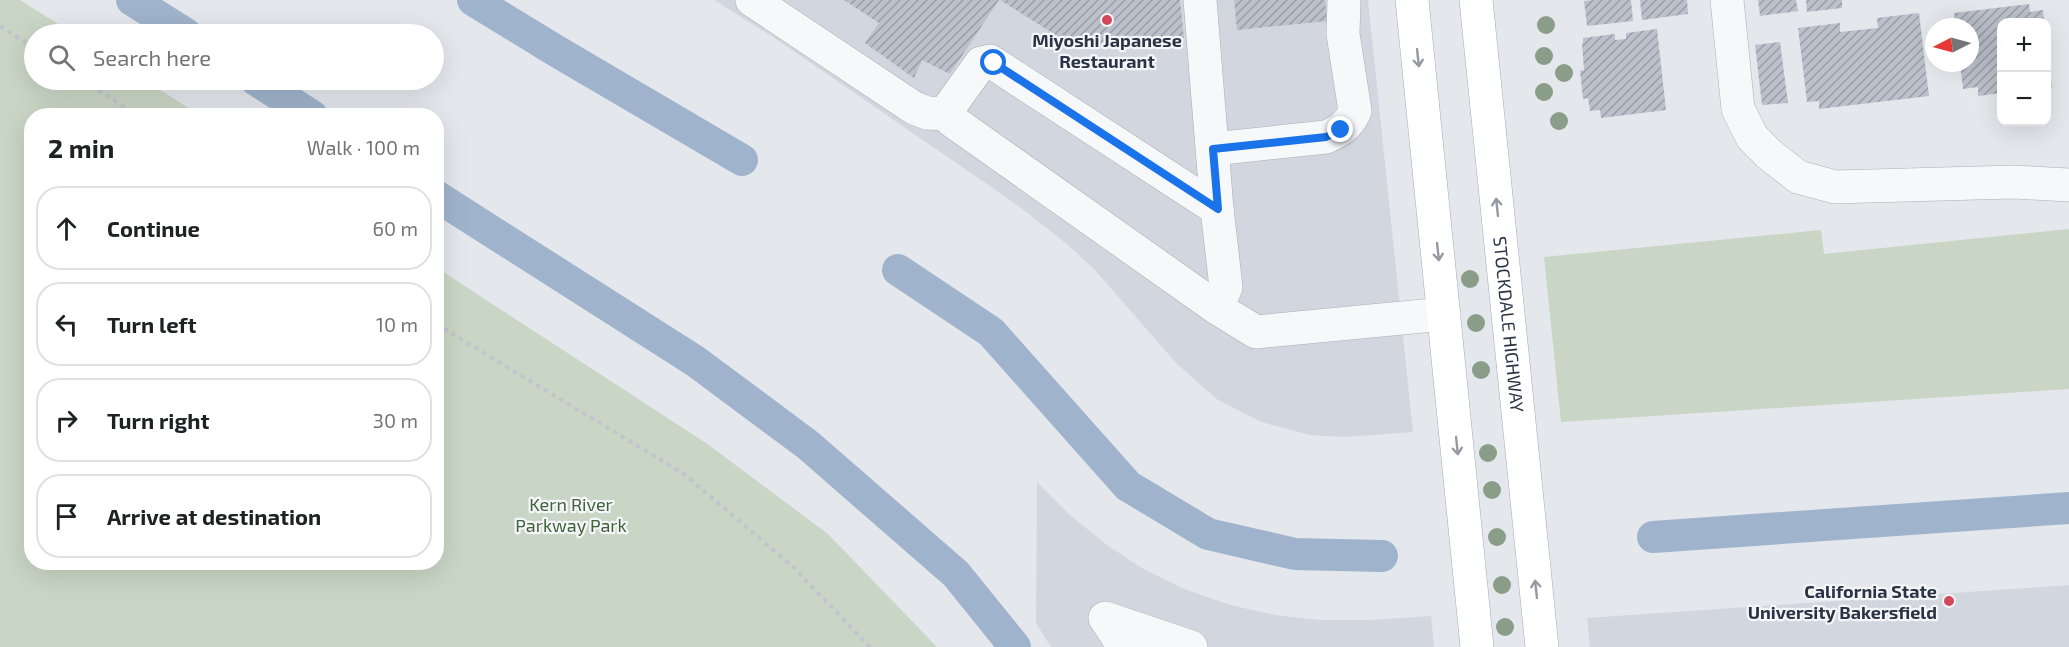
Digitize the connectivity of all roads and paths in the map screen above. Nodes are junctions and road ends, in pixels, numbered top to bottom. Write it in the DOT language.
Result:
graph roads {
  1 [pos="752,0"];
  2 [pos="1200,0"];
  3 [pos="1344,0"];
  4 [pos="1412,0"];
  5 [pos="1476,0"];
  6 [pos="1727,0"];
  7 [pos="0,26"];
  8 [pos="24,42"];
  9 [pos="98,90"];
  10 [pos="126,108"];
  11 [pos="949,114"];
  12 [pos="1213,149"];
  13 [pos="2069,185"];
  14 [pos="1218,209"];
  15 [pos="1217,308"];
  16 [pos="1444,314"];
  17 [pos="444,329"];
  18 [pos="870,647"];
  19 [pos="1125,647"];
  20 [pos="1191,647"];
  21 [pos="1477,647"];
  22 [pos="1542,647"];
  1 -- 11 [label="lane"];
  2 -- 12 [label="lane"];
  3 -- 12 [label="lane"];
  4 -- 16 [label="main road, one-way"];
  22 -- 5 [label="main road, STOCKDALE HIGHWAY, one-way"];
  6 -- 13 [label="lane"];
  7 -- 8 [label="path"];
  9 -- 10 [label="path"];
  11 -- 14 [label="lane"];
  11 -- 15 [label="lane"];
  12 -- 14 [label="lane"];
  14 -- 15 [label="lane"];
  15 -- 16 [label="lane"];
  16 -- 21 [label="main road, one-way"];
  17 -- 18 [label="path"];
  19 -- 20 [label="lane"];
}
